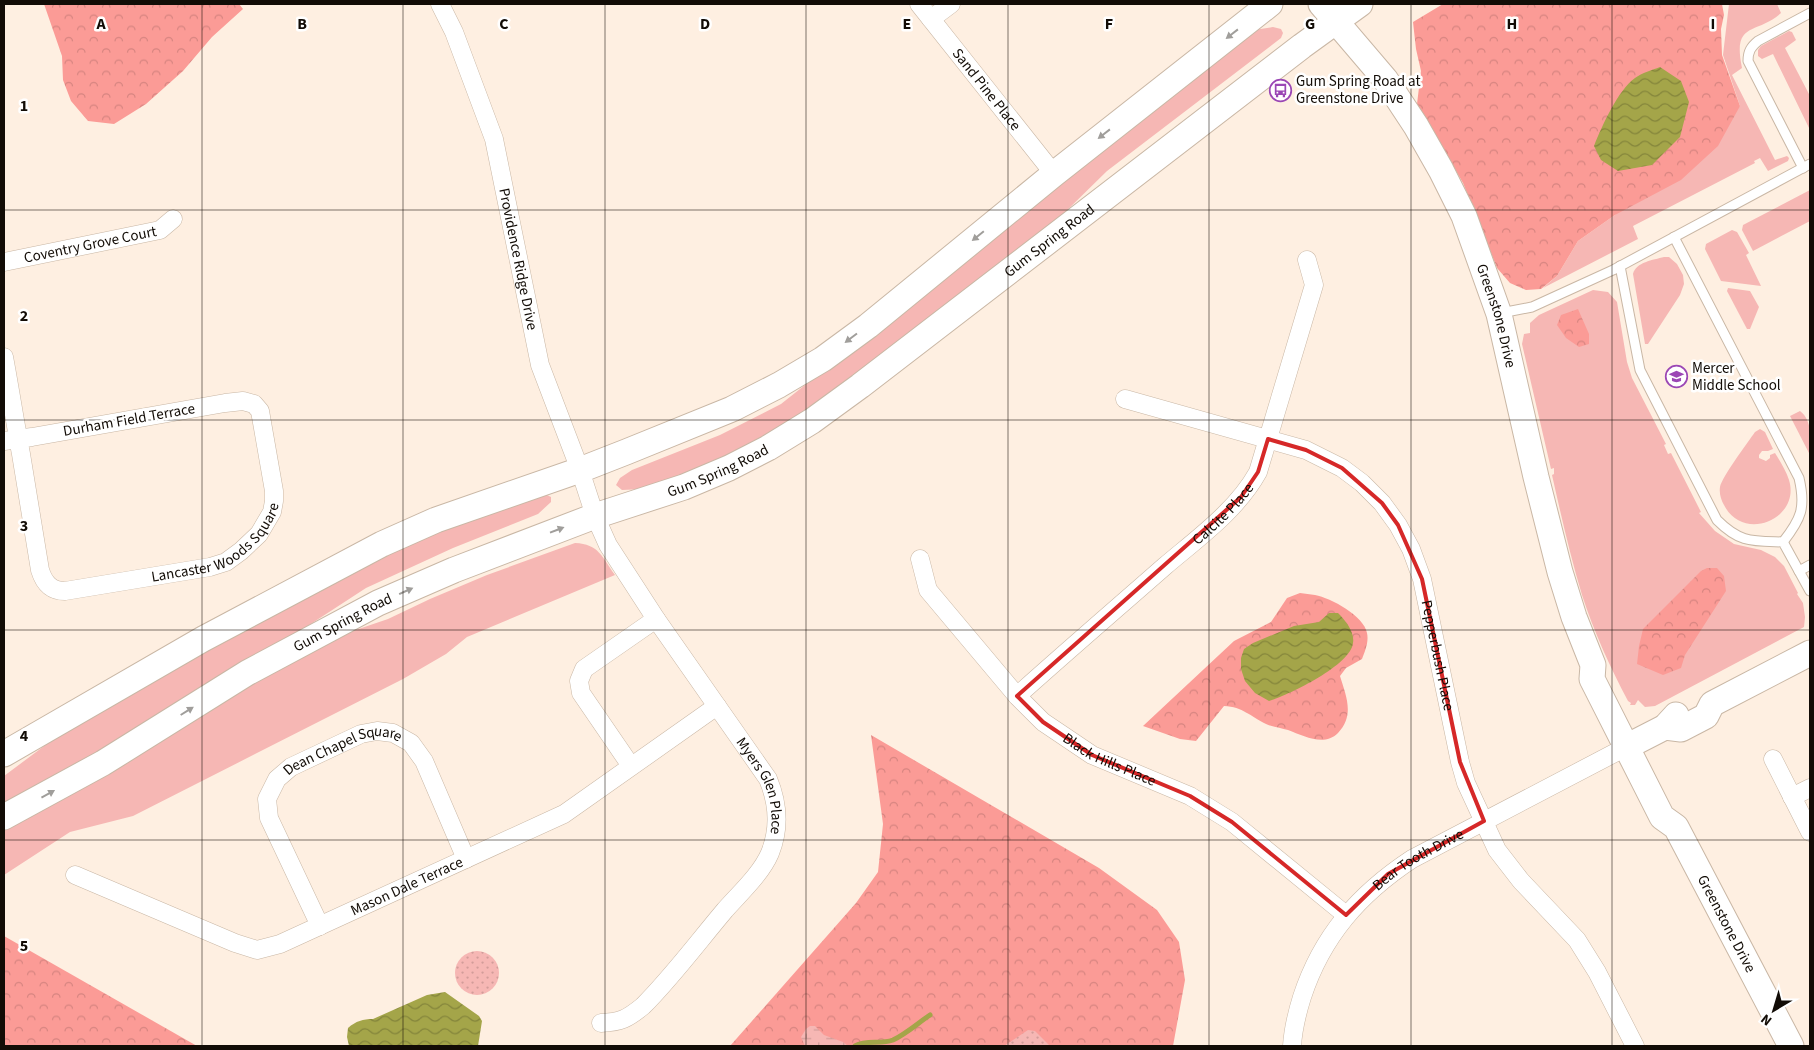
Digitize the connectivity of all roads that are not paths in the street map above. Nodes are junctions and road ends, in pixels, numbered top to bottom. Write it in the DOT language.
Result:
graph roads {
  1 [pos="440,4"];
  2 [pos="919,4"];
  3 [pos="951,4"];
  4 [pos="1270,4"];
  5 [pos="1360,4"];
  6 [pos="1328,13"];
  7 [pos="1810,14"];
  8 [pos="931,19"];
  9 [pos="1807,166"];
  10 [pos="1054,174"];
  11 [pos="173,219"];
  12 [pos="1674,237"];
  13 [pos="1307,260"];
  14 [pos="4,262"];
  15 [pos="1620,266"];
  16 [pos="1500,314"];
  17 [pos="4,357"];
  18 [pos="1125,399"];
  19 [pos="254,404"];
  20 [pos="1268,439"];
  21 [pos="11,440"];
  22 [pos="580,470"];
  23 [pos="595,516"];
  24 [pos="1783,542"];
  25 [pos="920,559"];
  26 [pos="1810,565"];
  27 [pos="1799,571"];
  28 [pos="1810,591"];
  29 [pos="656,619"];
  30 [pos="1810,652"];
  31 [pos="1017,696"];
  32 [pos="717,706"];
  33 [pos="1633,744"];
  34 [pos="4,754"];
  35 [pos="1773,760"];
  36 [pos="631,766"];
  37 [pos="1810,788"];
  38 [pos="1792,797"];
  39 [pos="4,817"];
  40 [pos="1484,821"];
  41 [pos="1810,832"];
  42 [pos="466,859"];
  43 [pos="75,875"];
  44 [pos="1346,915"];
  45 [pos="320,926"];
  46 [pos="601,1023"];
  47 [pos="1292,1046"];
  48 [pos="1635,1046"];
  49 [pos="1791,1046"];
  1 -- 22 [label="street, Providence Ridge Drive"];
  2 -- 8 [label="street, Sand Pine Place"];
  3 -- 8 [label="street"];
  4 -- 10 [label="main road, one-way"];
  5 -- 6 [label="main road, Gum Spring Road"];
  6 -- 16 [label="main road, Greenstone Drive"];
  6 -- 23 [label="main road, Gum Spring Road"];
  7 -- 9 [label="lane"];
  8 -- 10 [label="street, Sand Pine Place"];
  9 -- 12 [label="lane"];
  10 -- 22 [label="main road, one-way"];
  11 -- 14 [label="street, Coventry Grove Court"];
  12 -- 15 [label="lane"];
  12 -- 24 [label="lane"];
  13 -- 20 [label="street, Calcite Place"];
  15 -- 16 [label="lane"];
  15 -- 24 [label="lane"];
  16 -- 33 [label="main road, Greenstone Drive"];
  17 -- 21 [label="street"];
  18 -- 20 [label="street, Pepperbush Place"];
  19 -- 21 [label="street, Durham Field Terrace"];
  19 -- 21 [label="street, Lancaster Woods Square"];
  20 -- 31 [label="street, Calcite Place"];
  20 -- 40 [label="street, Pepperbush Place"];
  22 -- 23 [label="street, Providence Ridge Drive"];
  22 -- 34 [label="main road"];
  23 -- 29 [label="street, Myers Glen Place"];
  39 -- 23 [label="main road, Gum Spring Road, one-way"];
  24 -- 27 [label="lane"];
  25 -- 31 [label="street, Black Hills Place"];
  26 -- 27 [label="lane"];
  27 -- 28 [label="lane"];
  29 -- 32 [label="street, Myers Glen Place"];
  29 -- 36 [label="street"];
  30 -- 33 [label="main road"];
  31 -- 44 [label="street, Black Hills Place"];
  32 -- 36 [label="street, Mason Dale Terrace"];
  32 -- 46 [label="street, Myers Glen Place"];
  33 -- 40 [label="street, Bear Tooth Drive"];
  33 -- 49 [label="main road, Greenstone Drive"];
  35 -- 38 [label="street"];
  36 -- 42 [label="street, Mason Dale Terrace"];
  37 -- 38 [label="street"];
  38 -- 41 [label="street"];
  40 -- 44 [label="street, Bear Tooth Drive"];
  40 -- 48 [label="street, Pepperbush Place"];
  42 -- 45 [label="street, Mason Dale Terrace"];
  42 -- 45 [label="street, Dean Chapel Square"];
  43 -- 45 [label="street, Mason Dale Terrace"];
  44 -- 47 [label="street, Bear Tooth Drive"];
}
